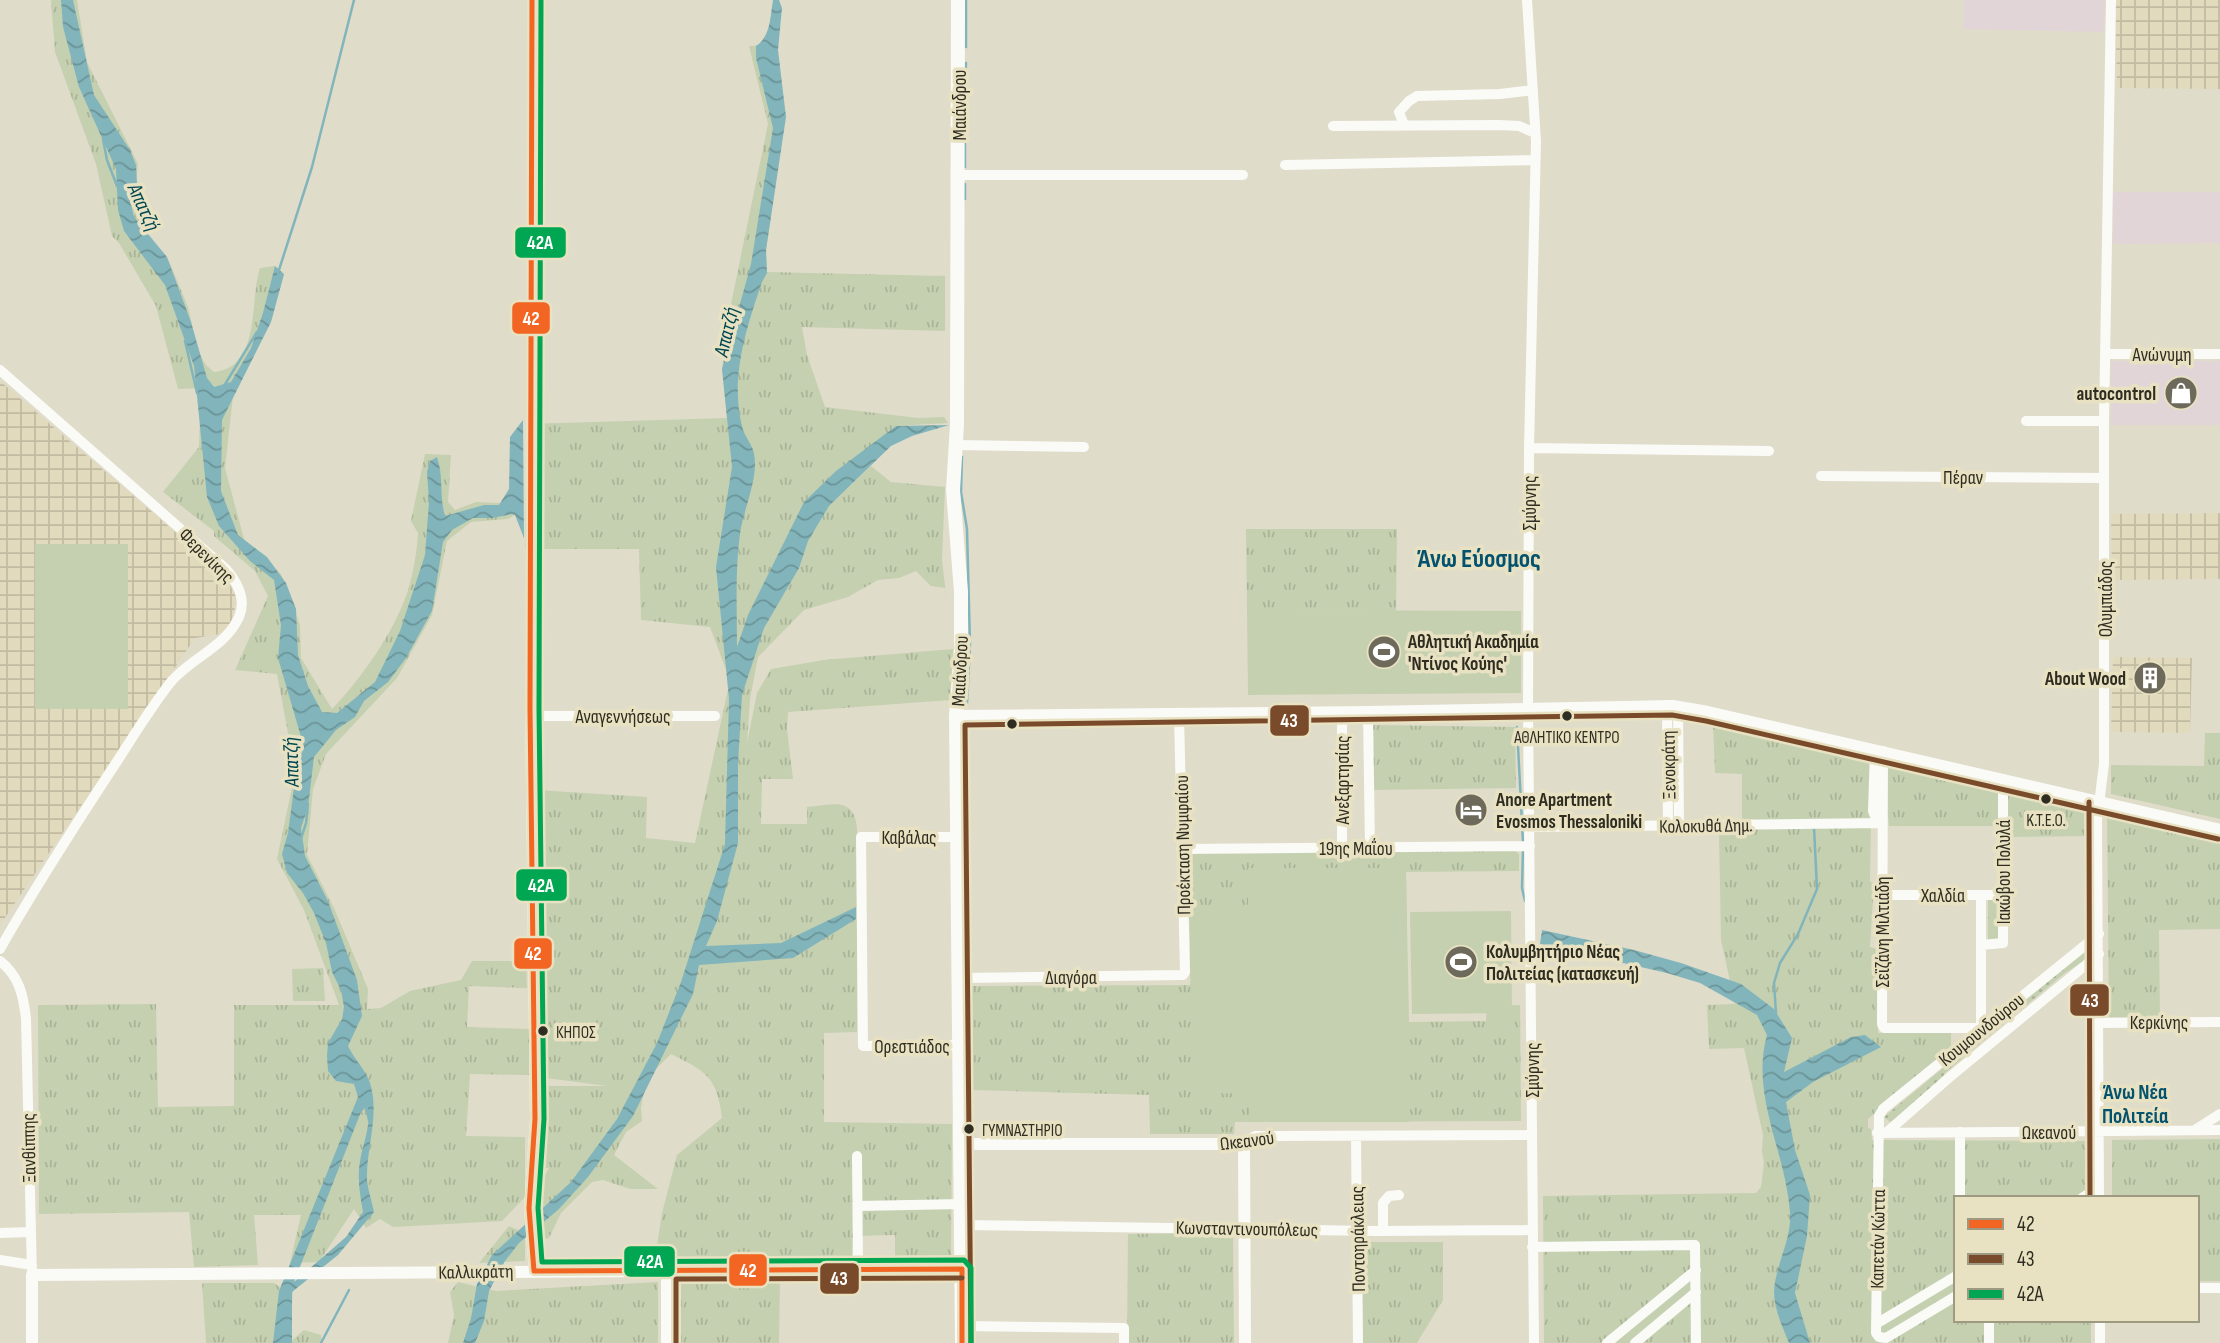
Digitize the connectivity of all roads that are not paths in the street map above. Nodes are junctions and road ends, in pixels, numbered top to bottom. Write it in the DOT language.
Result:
graph roads {
  1 [pos="532,0"];
  2 [pos="958,0"];
  3 [pos="1527,0"];
  4 [pos="2111,0"];
  5 [pos="1533,90"];
  6 [pos="1404,125"];
  7 [pos="1333,126"];
  8 [pos="1535,133"];
  9 [pos="1535,160"];
  10 [pos="1285,165"];
  11 [pos="959,175"];
  12 [pos="1243,175"];
  13 [pos="2105,354"];
  14 [pos="2220,354"];
  15 [pos="0,370"];
  16 [pos="2026,421"];
  17 [pos="2104,421"];
  18 [pos="956,445"];
  19 [pos="1084,447"];
  20 [pos="1529,448"];
  21 [pos="1769,451"];
  22 [pos="1821,476"];
  23 [pos="2105,478"];
  24 [pos="1672,706"];
  25 [pos="1528,710"];
  26 [pos="1342,712"];
  27 [pos="1368,712"];
  28 [pos="1179,714"];
  29 [pos="530,716"];
  30 [pos="715,716"];
  31 [pos="956,716"];
  32 [pos="1879,750"];
  33 [pos="2003,779"];
  34 [pos="2098,802"];
  35 [pos="1881,823"];
  36 [pos="1674,825"];
  37 [pos="1530,827"];
  38 [pos="2220,830"];
  39 [pos="958,836"];
  40 [pos="1530,846"];
  41 [pos="1342,848"];
  42 [pos="1370,848"];
  43 [pos="1181,849"];
  44 [pos="1882,895"];
  45 [pos="1981,895"];
  46 [pos="2003,895"];
  47 [pos="2099,934"];
  48 [pos="1981,945"];
  49 [pos="0,949"];
  50 [pos="2099,954"];
  51 [pos="0,961"];
  52 [pos="1183,975"];
  53 [pos="960,978"];
  54 [pos="2220,1022"];
  55 [pos="2099,1023"];
  56 [pos="1981,1028"];
  57 [pos="960,1045"];
  58 [pos="863,1046"];
  59 [pos="2220,1114"];
  60 [pos="2195,1130"];
  61 [pos="2220,1130"];
  62 [pos="1960,1132"];
  63 [pos="2099,1132"];
  64 [pos="1882,1133"];
  65 [pos="1532,1135"];
  66 [pos="1356,1136"];
  67 [pos="961,1144"];
  68 [pos="1244,1144"];
  69 [pos="857,1156"];
  70 [pos="2099,1192"];
  71 [pos="1399,1195"];
  72 [pos="1960,1196"];
  73 [pos="962,1205"];
  74 [pos="858,1206"];
  75 [pos="962,1225"];
  76 [pos="1245,1229"];
  77 [pos="1357,1230"];
  78 [pos="1532,1230"];
  79 [pos="1383,1231"];
  80 [pos="31,1232"];
  81 [pos="0,1233"];
  82 [pos="1532,1247"];
  83 [pos="0,1260"];
  84 [pos="858,1268"];
  85 [pos="667,1269"];
  86 [pos="962,1269"];
  87 [pos="32,1270"];
  88 [pos="1696,1270"];
  89 [pos="534,1271"];
  90 [pos="1954,1277"];
  91 [pos="2199,1288"];
  92 [pos="2220,1288"];
  93 [pos="1696,1292"];
  94 [pos="1954,1297"];
  95 [pos="1989,1322"];
  96 [pos="2100,1322"];
  97 [pos="1876,1324"];
  98 [pos="962,1325"];
  99 [pos="32,1343"];
  100 [pos="667,1343"];
  101 [pos="962,1343"];
  102 [pos="1124,1343"];
  103 [pos="1245,1343"];
  104 [pos="1357,1343"];
  105 [pos="1534,1343"];
  106 [pos="1607,1343"];
  107 [pos="1635,1343"];
  108 [pos="1696,1343"];
  109 [pos="1989,1343"];
  110 [pos="2100,1343"];
  1 -- 29 [label="street"];
  2 -- 11 [label="main road, Μαιάνδρου"];
  3 -- 5 [label="street, Σμύρνης"];
  4 -- 13 [label="street, Ολυμπιάδος"];
  5 -- 6 [label="street"];
  5 -- 8 [label="street, Σμύρνης"];
  6 -- 7 [label="street"];
  6 -- 8 [label="street"];
  8 -- 9 [label="street, Σμύρνης"];
  9 -- 10 [label="street"];
  9 -- 20 [label="street, Σμύρνης"];
  11 -- 12 [label="street"];
  11 -- 18 [label="main road, Μαιάνδρου"];
  13 -- 14 [label="street, Ανώνυμη"];
  13 -- 17 [label="street, Ολυμπιάδος"];
  15 -- 49 [label="street, Φερενίκης"];
  16 -- 17 [label="street"];
  17 -- 23 [label="street, Ολυμπιάδος"];
  18 -- 19 [label="street"];
  18 -- 31 [label="main road, Μαιάνδρου"];
  20 -- 21 [label="street"];
  20 -- 25 [label="street, Σμύρνης"];
  22 -- 23 [label="street, Πέραν"];
  23 -- 34 [label="street, Ολυμπιάδος"];
  24 -- 25 [label="street"];
  24 -- 32 [label="street"];
  24 -- 36 [label="street, Ξενοκράτη"];
  25 -- 27 [label="street"];
  25 -- 37 [label="street, Σμύρνης"];
  26 -- 27 [label="street"];
  26 -- 28 [label="street"];
  26 -- 41 [label="street, Ανεξαρτησίας"];
  27 -- 42 [label="street, Ανεξαρτησίας"];
  28 -- 31 [label="street"];
  28 -- 43 [label="street, Προέκταση Νυμφαίου"];
  29 -- 30 [label="street, Αναγεννήσεως"];
  29 -- 89 [label="street"];
  31 -- 39 [label="main road, Μαιάνδρου"];
  32 -- 33 [label="street"];
  32 -- 35 [label="street, Σεϊζάνη Μιλτιάδη"];
  33 -- 34 [label="street"];
  33 -- 46 [label="street, Ιακώβου Πολυλά"];
  34 -- 38 [label="street"];
  34 -- 47 [label="street, Ολυμπιάδος"];
  35 -- 36 [label="street, Κολοκυθά Δημ."];
  35 -- 44 [label="street, Σεϊζάνη Μιλτιάδη"];
  36 -- 37 [label="street, Κολοκυθά Δημ."];
  37 -- 40 [label="street, Σμύρνης"];
  39 -- 53 [label="main road, Μαιάνδρου"];
  39 -- 58 [label="street, Καβάλας"];
  40 -- 42 [label="street, 19ης Μαΐου"];
  40 -- 65 [label="street, Σμύρνης"];
  41 -- 42 [label="street, 19ης Μαΐου"];
  41 -- 43 [label="street, 19ης Μαΐου"];
  43 -- 52 [label="street, Προέκταση Νυμφαίου"];
  44 -- 45 [label="street, Χαλδία"];
  44 -- 56 [label="street, Σεϊζάνη Μιλτιάδη"];
  45 -- 46 [label="street, Χαλδία"];
  45 -- 48 [label="street, Ιακώβου Πολυλά"];
  46 -- 48 [label="street, Ιακώβου Πολυλά"];
  47 -- 50 [label="street, Ολυμπιάδος"];
  47 -- 56 [label="street, Κουμουνδούρου"];
  48 -- 56 [label="street, Ιακώβου Πολυλά"];
  50 -- 55 [label="street, Ολυμπιάδος"];
  50 -- 64 [label="street, Κουμουνδούρου"];
  51 -- 80 [label="street, Ξανθίππης"];
  52 -- 53 [label="street, Διαγόρα"];
  53 -- 57 [label="main road, Μαιάνδρου"];
  54 -- 55 [label="street, Κερκίνης"];
  55 -- 63 [label="street, Ολυμπιάδος"];
  56 -- 64 [label="street, Κουμουνδούρου"];
  57 -- 58 [label="street, Ορεστιάδος"];
  57 -- 67 [label="main road, Μαιάνδρου"];
  59 -- 60 [label="street"];
  60 -- 61 [label="street, Ωκεανού"];
  60 -- 63 [label="street, Ωκεανού"];
  62 -- 63 [label="street, Ωκεανού"];
  62 -- 64 [label="street, Ωκεανού"];
  62 -- 72 [label="street"];
  63 -- 70 [label="street, Ολυμπιάδος"];
  64 -- 97 [label="street, Καπετάν Κώττα"];
  65 -- 66 [label="street, Ωκεανού"];
  65 -- 78 [label="street, Σμύρνης"];
  66 -- 68 [label="street, Ωκεανού"];
  66 -- 77 [label="street, Ποντοηράκλειας"];
  67 -- 68 [label="street, Ωκεανού"];
  67 -- 73 [label="main road, Μαιάνδρου"];
  68 -- 76 [label="street"];
  69 -- 74 [label="street"];
  71 -- 79 [label="street"];
  73 -- 74 [label="street"];
  73 -- 75 [label="main road, Μαιάνδρου"];
  74 -- 84 [label="street"];
  75 -- 76 [label="street, Κωνσταντινουπόλεως"];
  75 -- 86 [label="main road, Μαιάνδρου"];
  76 -- 77 [label="street, Κωνσταντινουπόλεως"];
  76 -- 103 [label="street"];
  77 -- 79 [label="street, Κωνσταντινουπόλεως"];
  77 -- 104 [label="street, Ποντοηράκλειας"];
  78 -- 79 [label="street, Κωνσταντινουπόλεως"];
  78 -- 82 [label="street, Σμύρνης"];
  80 -- 81 [label="street"];
  80 -- 87 [label="street, Ξανθίππης"];
  82 -- 88 [label="street"];
  82 -- 105 [label="street, Σμύρνης"];
  83 -- 87 [label="street"];
  84 -- 85 [label="street, Καλλικράτη"];
  84 -- 86 [label="street, Καλλικράτη"];
  85 -- 89 [label="street, Καλλικράτη"];
  85 -- 100 [label="street"];
  86 -- 98 [label="main road, Μαιάνδρου"];
  87 -- 89 [label="street, Καλλικράτη"];
  87 -- 99 [label="street, Ξανθίππης"];
  88 -- 93 [label="street"];
  88 -- 106 [label="street"];
  90 -- 97 [label="street"];
  91 -- 92 [label="street"];
  93 -- 107 [label="street"];
  93 -- 108 [label="street"];
  94 -- 97 [label="street"];
  95 -- 109 [label="street"];
  96 -- 110 [label="street"];
  98 -- 101 [label="main road, Μαιάνδρου"];
  98 -- 102 [label="street"];
}
